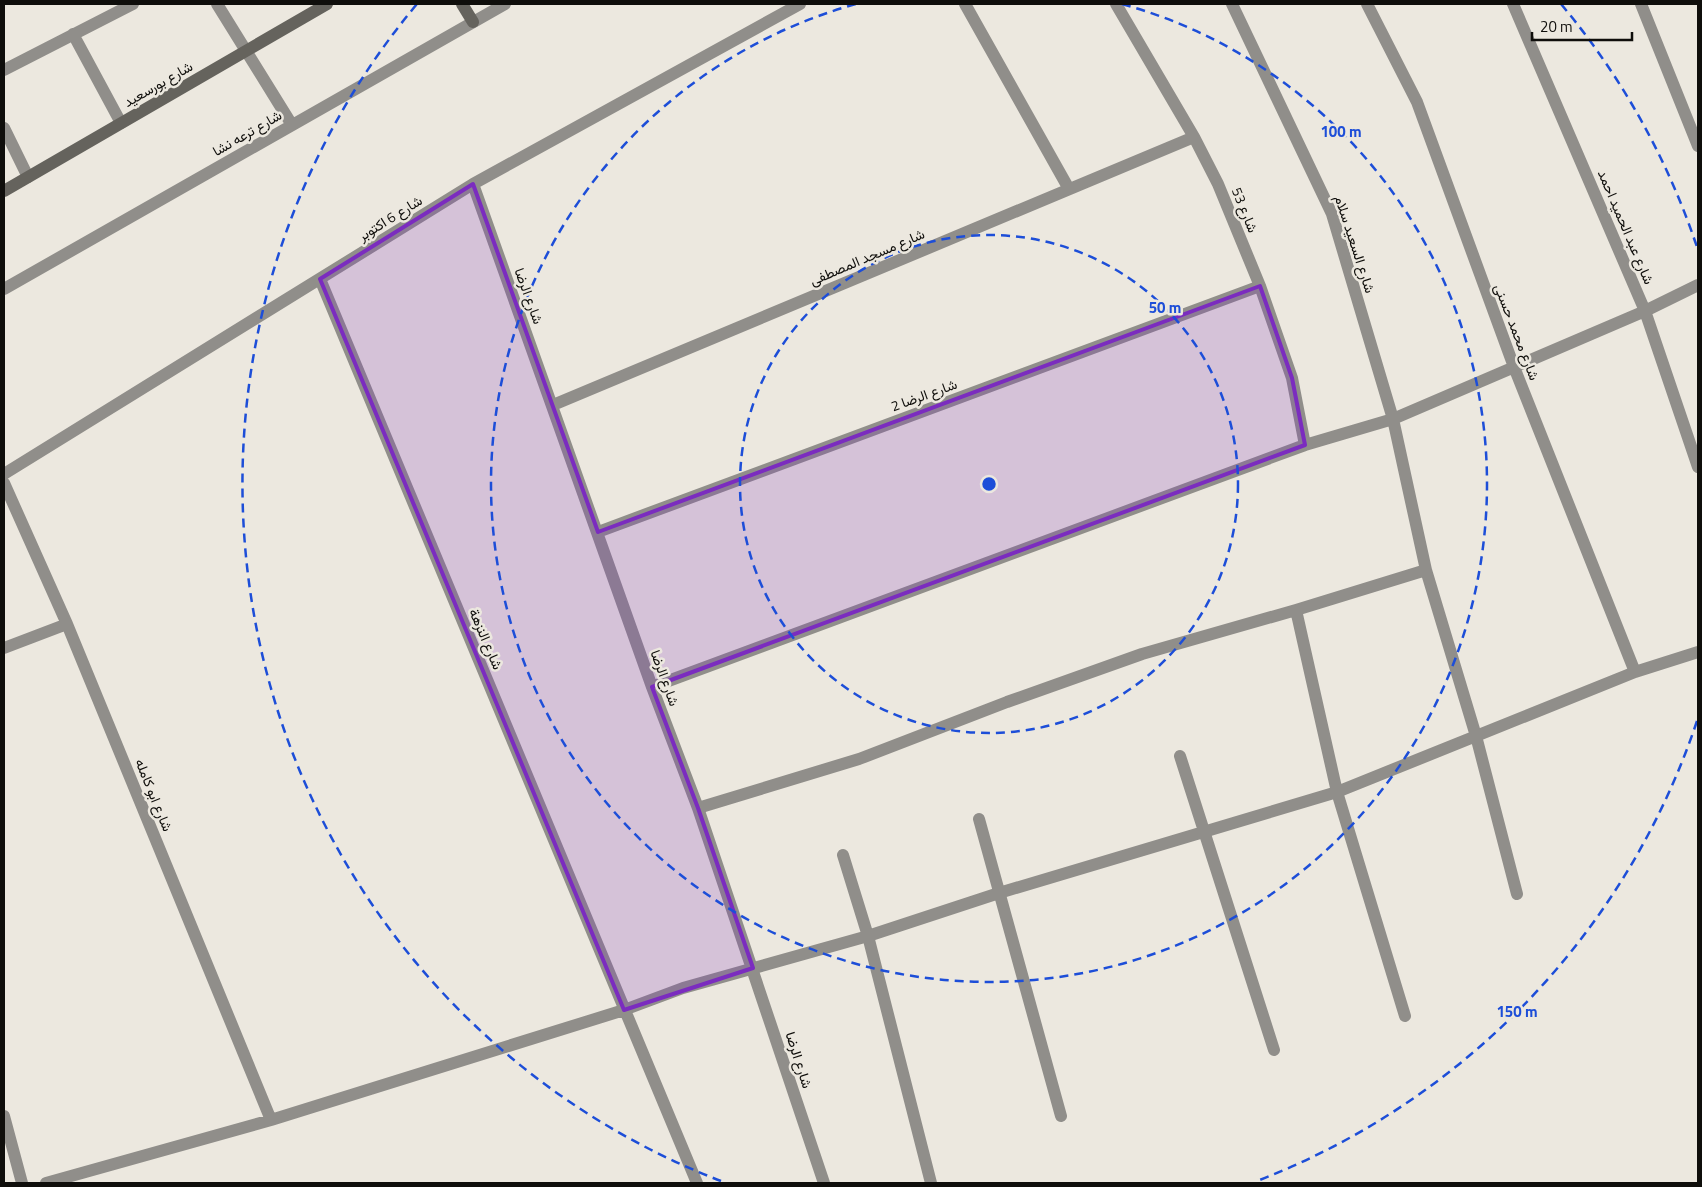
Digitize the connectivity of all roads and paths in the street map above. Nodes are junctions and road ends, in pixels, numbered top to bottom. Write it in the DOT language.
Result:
graph roads {
  1 [pos="133,4"];
  2 [pos="217,4"];
  3 [pos="327,4"];
  4 [pos="462,4"];
  5 [pos="505,4"];
  6 [pos="800,4"];
  7 [pos="965,4"];
  8 [pos="1116,4"];
  9 [pos="1232,4"];
  10 [pos="1367,4"];
  11 [pos="1513,4"];
  12 [pos="1642,4"];
  13 [pos="473,22"];
  14 [pos="73,34"];
  15 [pos="248,50"];
  16 [pos="4,70"];
  17 [pos="121,123"];
  18 [pos="292,125"];
  19 [pos="4,128"];
  20 [pos="1194,137"];
  21 [pos="1698,146"];
  22 [pos="28,177"];
  23 [pos="473,184"];
  24 [pos="1069,189"];
  25 [pos="4,191"];
  26 [pos="320,279"];
  27 [pos="1698,285"];
  28 [pos="1260,286"];
  29 [pos="4,289"];
  30 [pos="1646,311"];
  31 [pos="1514,367"];
  32 [pos="553,405"];
  33 [pos="1393,419"];
  34 [pos="1305,445"];
  35 [pos="1698,467"];
  36 [pos="4,474"];
  37 [pos="4,483"];
  38 [pos="598,532"];
  39 [pos="1426,570"];
  40 [pos="1296,610"];
  41 [pos="67,624"];
  42 [pos="4,648"];
  43 [pos="1698,652"];
  44 [pos="1635,672"];
  45 [pos="652,688"];
  46 [pos="1476,736"];
  47 [pos="1180,756"];
  48 [pos="1336,792"];
  49 [pos="698,808"];
  50 [pos="978,819"];
  51 [pos="1203,833"];
  52 [pos="843,855"];
  53 [pos="999,893"];
  54 [pos="1517,894"];
  55 [pos="868,936"];
  56 [pos="753,968"];
  57 [pos="624,1010"];
  58 [pos="1405,1016"];
  59 [pos="1274,1050"];
  60 [pos="4,1116"];
  61 [pos="1061,1116"];
  62 [pos="271,1120"];
  63 [pos="22,1183"];
  64 [pos="46,1183"];
  65 [pos="697,1183"];
  66 [pos="824,1183"];
  67 [pos="931,1183"];
  1 -- 14 [label="street"];
  2 -- 15 [label="street"];
  3 -- 15 [label="street, شارع بورسعيد"];
  4 -- 13 [label="street"];
  5 -- 13 [label="street, شارع ترعه نشا"];
  6 -- 23 [label="street, شارع 6 اكتوبر"];
  7 -- 24 [label="street"];
  8 -- 20 [label="street, شارع 53"];
  9 -- 33 [label="street, شارع السعيد سلام"];
  10 -- 31 [label="street, شارع محمد حسنى"];
  11 -- 30 [label="street, شارع عبد الحميد احمد"];
  12 -- 21 [label="street"];
  13 -- 18 [label="street, شارع ترعه نشا"];
  14 -- 16 [label="street"];
  14 -- 17 [label="street"];
  15 -- 17 [label="street, شارع بورسعيد"];
  15 -- 18 [label="street"];
  17 -- 22 [label="street, شارع بورسعيد"];
  18 -- 29 [label="street, شارع ترعه نشا"];
  19 -- 22 [label="street"];
  20 -- 24 [label="street, شارع مسجد المصطفى"];
  20 -- 28 [label="street, شارع 53"];
  22 -- 25 [label="street, شارع بورسعيد"];
  23 -- 26 [label="street, شارع 6 اكتوبر"];
  23 -- 32 [label="street, شارع الرضا"];
  24 -- 32 [label="street, شارع مسجد المصطفى"];
  26 -- 36 [label="street, شارع 6 اكتوبر"];
  26 -- 57 [label="street, شارع النزهة"];
  27 -- 30 [label="street"];
  28 -- 34 [label="street, شارع 53"];
  28 -- 38 [label="street, شارع الرضا 2"];
  30 -- 31 [label="street"];
  30 -- 35 [label="street, شارع عبد الحميد احمد"];
  31 -- 33 [label="street"];
  31 -- 44 [label="street, شارع محمد حسنى"];
  32 -- 38 [label="street, شارع الرضا"];
  33 -- 34 [label="street"];
  33 -- 39 [label="street, شارع السعيد سلام"];
  34 -- 45 [label="street"];
  37 -- 41 [label="street, شارع ابو كامله"];
  38 -- 45 [label="street, شارع الرضا"];
  39 -- 40 [label="street"];
  39 -- 46 [label="street, شارع السعيد سلام"];
  40 -- 48 [label="street"];
  40 -- 49 [label="street"];
  41 -- 42 [label="street"];
  41 -- 62 [label="street, شارع ابو كامله"];
  43 -- 44 [label="street"];
  44 -- 46 [label="street"];
  45 -- 49 [label="street, شارع الرضا"];
  46 -- 48 [label="street"];
  46 -- 54 [label="street, شارع السعيد سلام"];
  47 -- 51 [label="street"];
  48 -- 51 [label="street"];
  48 -- 58 [label="street"];
  49 -- 56 [label="street, شارع الرضا"];
  50 -- 53 [label="street"];
  51 -- 53 [label="street"];
  51 -- 59 [label="street"];
  52 -- 55 [label="street"];
  53 -- 55 [label="street"];
  53 -- 61 [label="street"];
  55 -- 56 [label="street"];
  55 -- 67 [label="street"];
  56 -- 57 [label="street"];
  56 -- 66 [label="street, شارع الرضا"];
  57 -- 62 [label="street"];
  57 -- 65 [label="street, شارع النزهة"];
  60 -- 63 [label="street"];
  62 -- 64 [label="street"];
}
